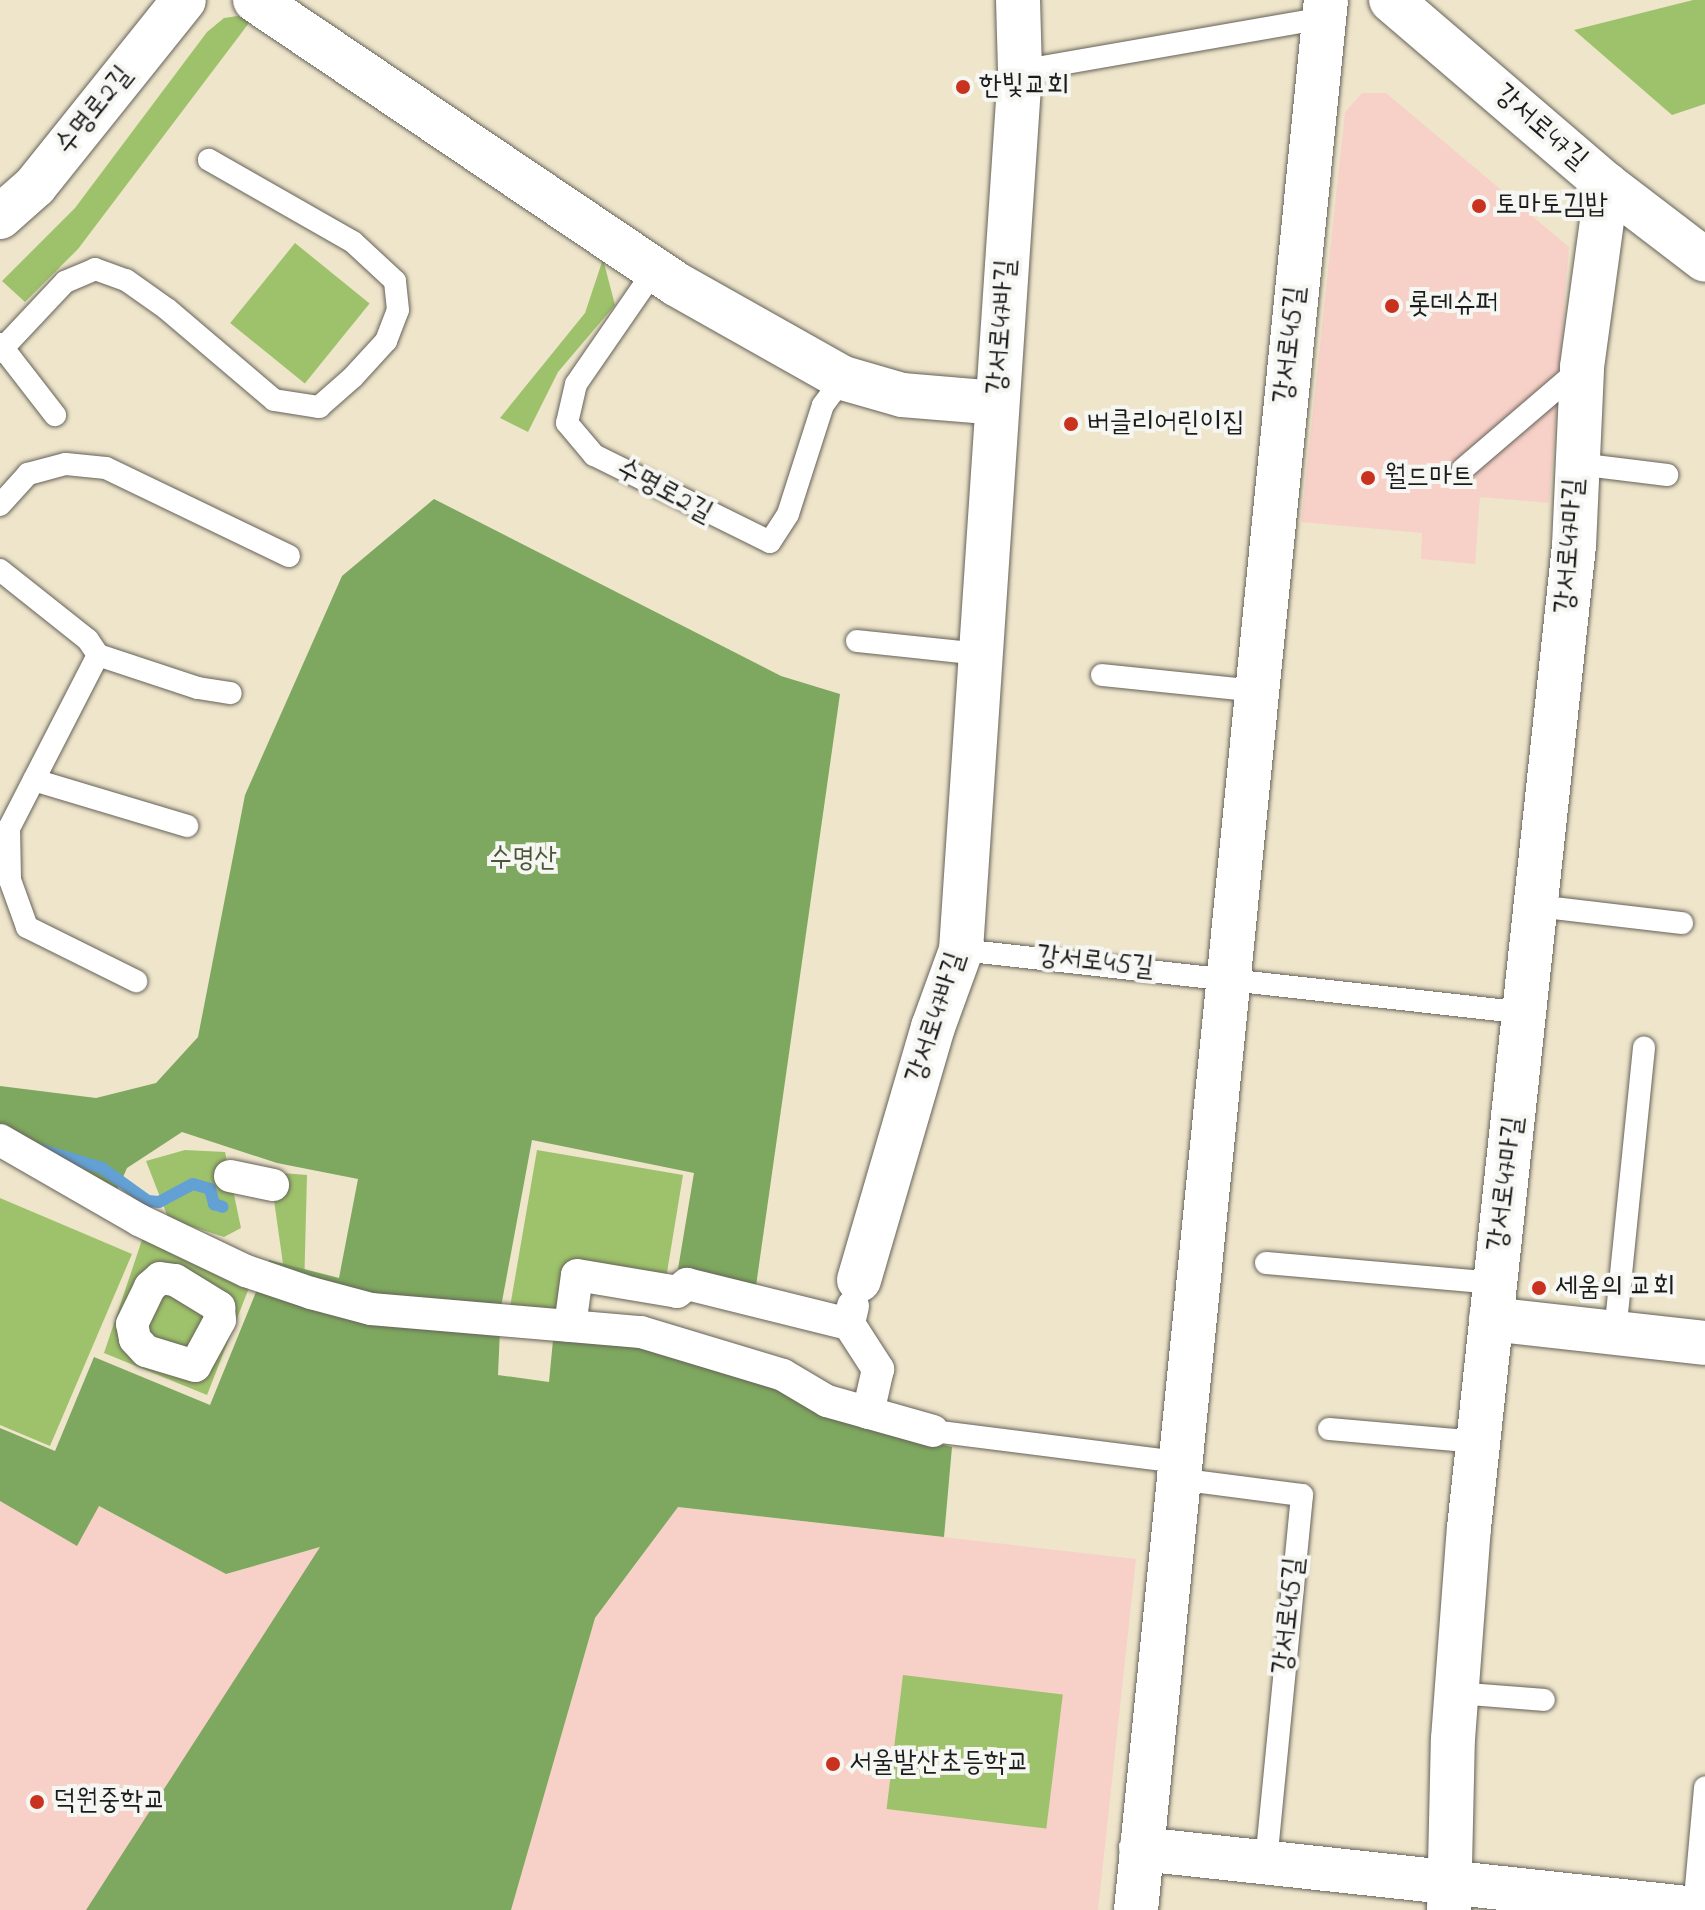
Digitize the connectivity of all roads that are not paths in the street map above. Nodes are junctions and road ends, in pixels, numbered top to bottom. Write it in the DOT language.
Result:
graph roads {
  1 [pos="184,0"];
  2 [pos="255,0"];
  3 [pos="1018,0"];
  4 [pos="1391,0"];
  5 [pos="1325,9"];
  6 [pos="1020,71"];
  7 [pos="209,160"];
  8 [pos="1607,185"];
  9 [pos="0,217"];
  10 [pos="1701,252"];
  11 [pos="654,271"];
  12 [pos="1,348"];
  13 [pos="1582,367"];
  14 [pos="843,378"];
  15 [pos="997,403"];
  16 [pos="55,415"];
  17 [pos="1578,464"];
  18 [pos="1463,469"];
  19 [pos="1667,475"];
  20 [pos="0,505"];
  21 [pos="289,556"];
  22 [pos="0,570"];
  23 [pos="857,641"];
  24 [pos="981,654"];
  25 [pos="98,655"];
  26 [pos="1102,675"];
  27 [pos="1257,691"];
  28 [pos="231,693"];
  29 [pos="34,780"];
  30 [pos="187,826"];
  31 [pos="1537,906"];
  32 [pos="1682,923"];
  33 [pos="961,950"];
  34 [pos="1229,977"];
  35 [pos="136,981"];
  36 [pos="1526,1013"];
  37 [pos="1644,1047"];
  38 [pos="0,1140"];
  39 [pos="230,1176"];
  40 [pos="273,1185"];
  41 [pos="1266,1263"];
  42 [pos="859,1280"];
  43 [pos="1493,1301"];
  44 [pos="849,1324"];
  45 [pos="570,1326"];
  46 [pos="1615,1333"];
  47 [pos="1705,1343"];
  48 [pos="868,1413"];
  49 [pos="1329,1429"];
  50 [pos="933,1431"];
  51 [pos="1478,1442"];
  52 [pos="1179,1471"];
  53 [pos="1456,1693"];
  54 [pos="1544,1700"];
  55 [pos="1705,1787"];
  56 [pos="1141,1849"];
  57 [pos="1266,1862"];
  58 [pos="1450,1896"];
  59 [pos="1700,1909"];
  60 [pos="1136,1910"];
  1 -- 9 [label="street, 수명로2길"];
  2 -- 11 [label="street"];
  3 -- 6 [label="street, 강서로47바길"];
  4 -- 8 [label="street, 강서로47길"];
  5 -- 6 [label="lane"];
  5 -- 27 [label="street, 강서로45길"];
  6 -- 15 [label="street, 강서로47바길"];
  7 -- 12 [label="lane"];
  8 -- 10 [label="street, 강서로47길"];
  8 -- 13 [label="street, 강서로47마길"];
  11 -- 14 [label="street"];
  11 -- 14 [label="lane, 수명로2길"];
  12 -- 16 [label="lane"];
  13 -- 17 [label="street, 강서로47마길"];
  13 -- 18 [label="lane"];
  14 -- 15 [label="street"];
  15 -- 24 [label="street, 강서로47바길"];
  17 -- 19 [label="lane"];
  17 -- 31 [label="street, 강서로47마길"];
  20 -- 21 [label="lane"];
  22 -- 25 [label="lane"];
  23 -- 24 [label="lane"];
  24 -- 33 [label="street, 강서로47바길"];
  25 -- 28 [label="lane"];
  25 -- 29 [label="lane"];
  26 -- 27 [label="lane"];
  27 -- 34 [label="street, 강서로45길"];
  29 -- 30 [label="lane"];
  29 -- 35 [label="lane"];
  31 -- 32 [label="lane"];
  31 -- 36 [label="street, 강서로47마길"];
  33 -- 34 [label="lane, 강서로45길"];
  33 -- 42 [label="street, 강서로47바길"];
  34 -- 36 [label="lane, 강서로45길"];
  34 -- 52 [label="street, 강서로45길"];
  36 -- 43 [label="street, 강서로47마길"];
  37 -- 46 [label="lane"];
  38 -- 45 [label="street"];
  39 -- 40 [label="street"];
  41 -- 43 [label="lane"];
  42 -- 44 [label="street"];
  43 -- 46 [label="street"];
  43 -- 51 [label="street, 강서로47마길"];
  44 -- 45 [label="street"];
  44 -- 48 [label="street"];
  45 -- 48 [label="street"];
  46 -- 47 [label="street"];
  48 -- 50 [label="street"];
  49 -- 51 [label="lane"];
  50 -- 52 [label="lane, 강서로45길"];
  51 -- 53 [label="street, 강서로47마길"];
  52 -- 56 [label="street, 강서로45길"];
  52 -- 57 [label="lane, 강서로45길"];
  53 -- 54 [label="lane"];
  53 -- 58 [label="street, 강서로47마길"];
  55 -- 59 [label="lane"];
  56 -- 57 [label="street"];
  56 -- 60 [label="street, 강서로45길"];
  57 -- 58 [label="street"];
  58 -- 59 [label="street"];
}
